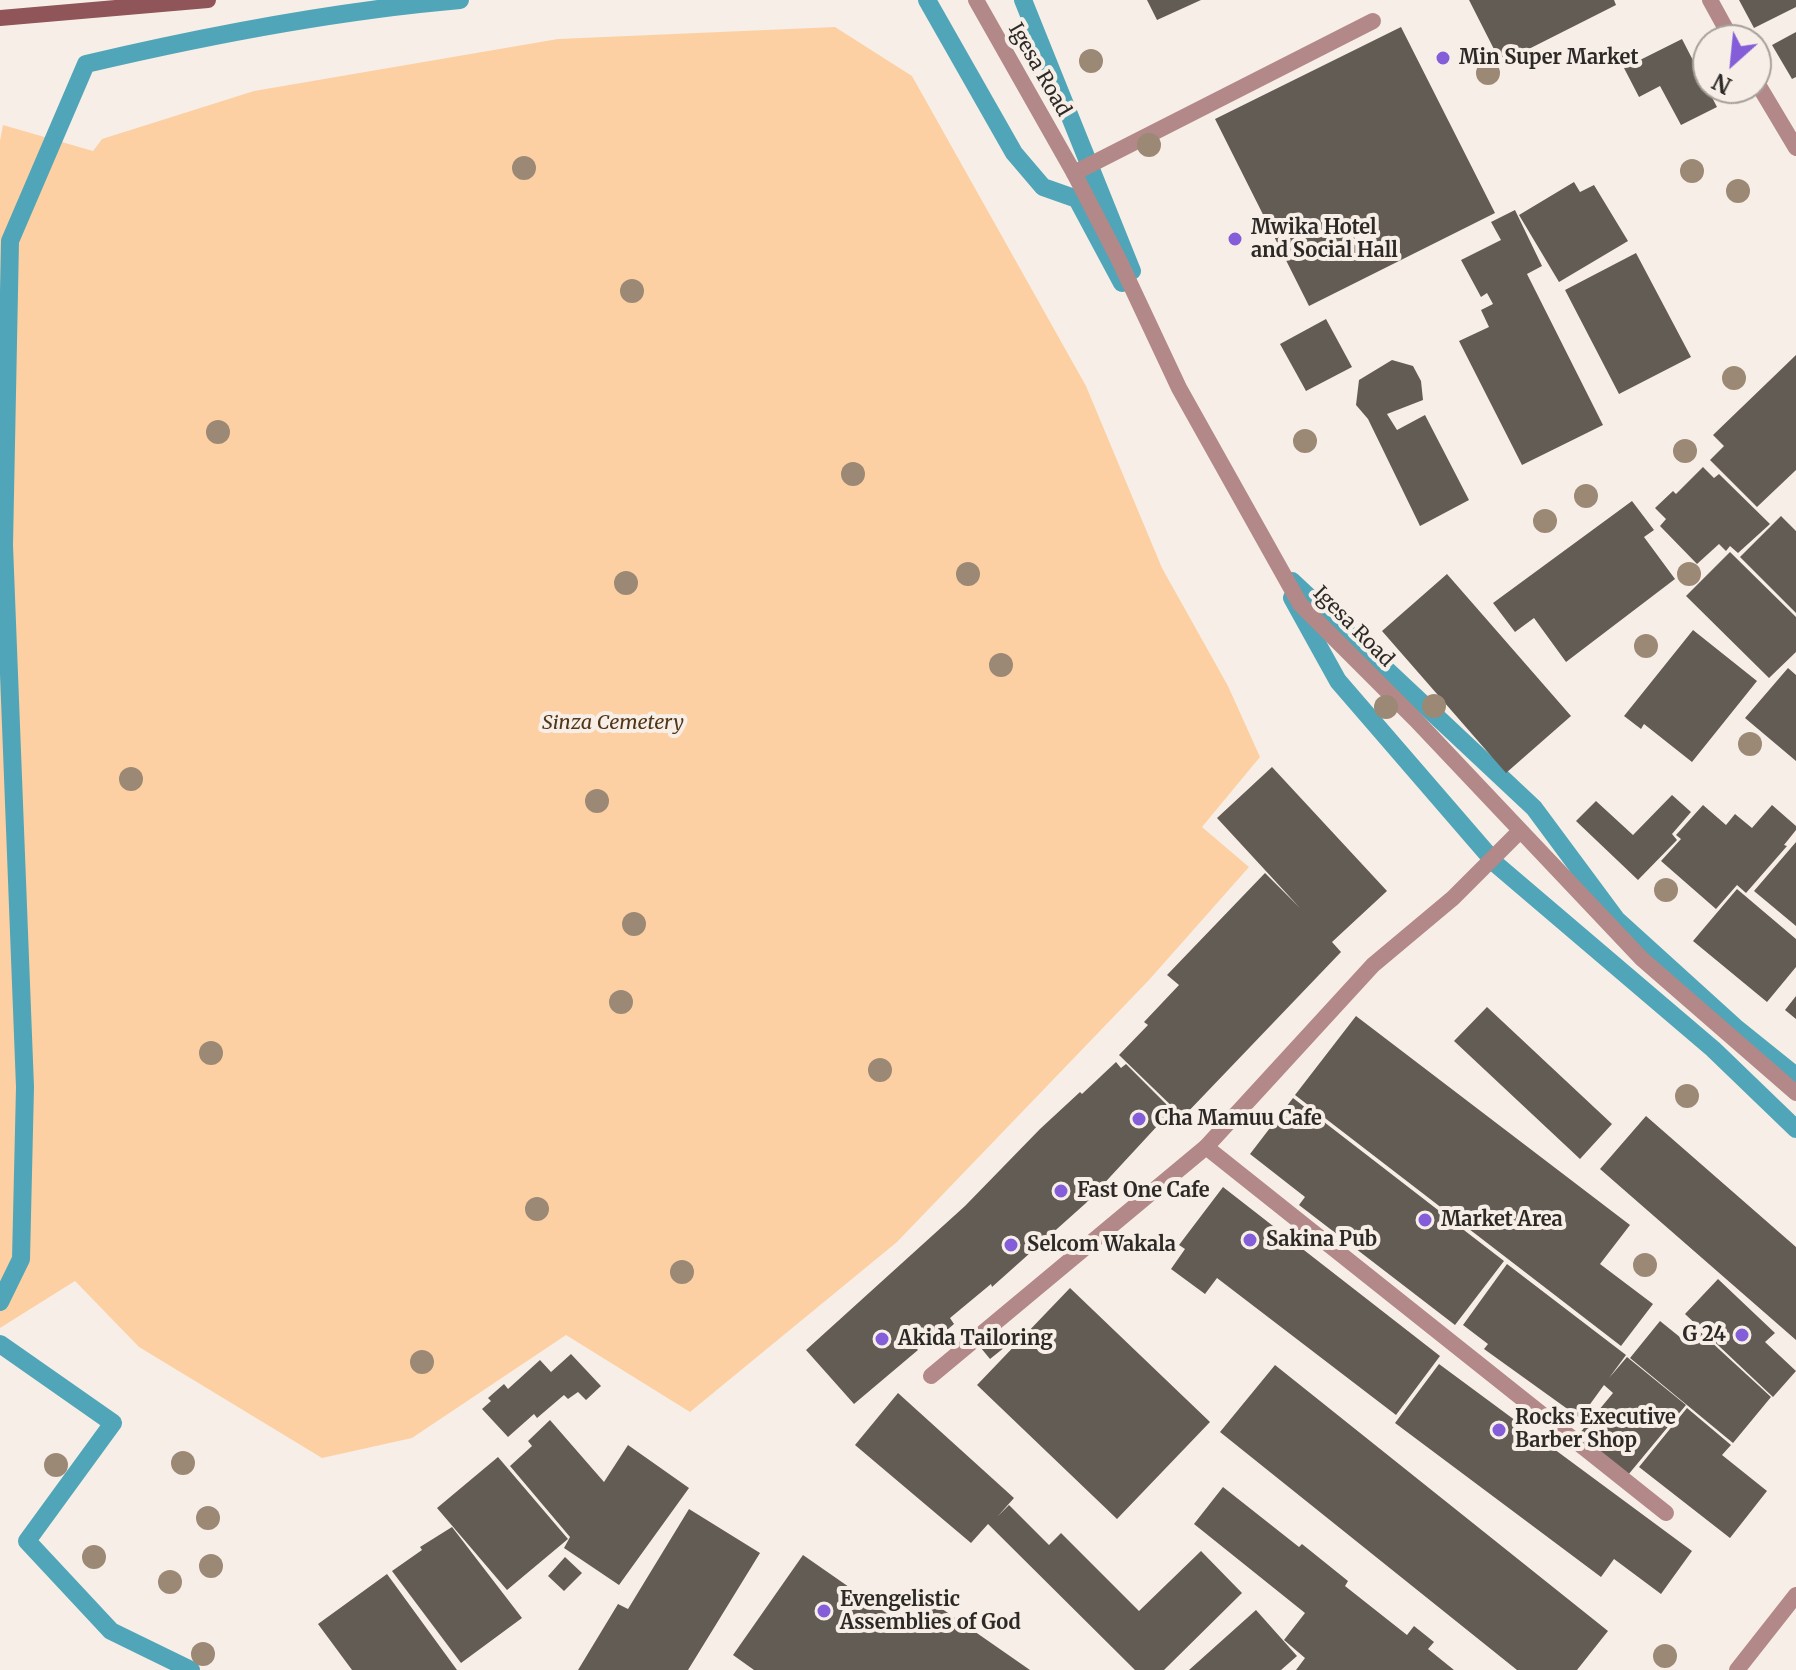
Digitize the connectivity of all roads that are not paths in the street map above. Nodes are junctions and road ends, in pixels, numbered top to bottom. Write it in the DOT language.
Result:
graph roads {
  1 [pos="208,0"];
  2 [pos="976,0"];
  3 [pos="1710,0"];
  4 [pos="0,18"];
  5 [pos="1373,21"];
  6 [pos="1723,24"];
  7 [pos="1770,104"];
  8 [pos="1796,148"];
  9 [pos="1074,173"];
  10 [pos="1520,831"];
  11 [pos="1796,1093"];
  12 [pos="1206,1147"];
  13 [pos="931,1376"];
  14 [pos="1666,1513"];
  15 [pos="1796,1595"];
  16 [pos="1737,1670"];
  1 -- 4 [label="main road"];
  2 -- 9 [label="street, Igesa Road"];
  3 -- 6 [label="street"];
  5 -- 9 [label="street"];
  7 -- 8 [label="street"];
  9 -- 10 [label="street, Igesa Road"];
  10 -- 11 [label="street, Igesa Road"];
  10 -- 12 [label="street"];
  12 -- 13 [label="street"];
  12 -- 14 [label="street"];
  15 -- 16 [label="street"];
}
